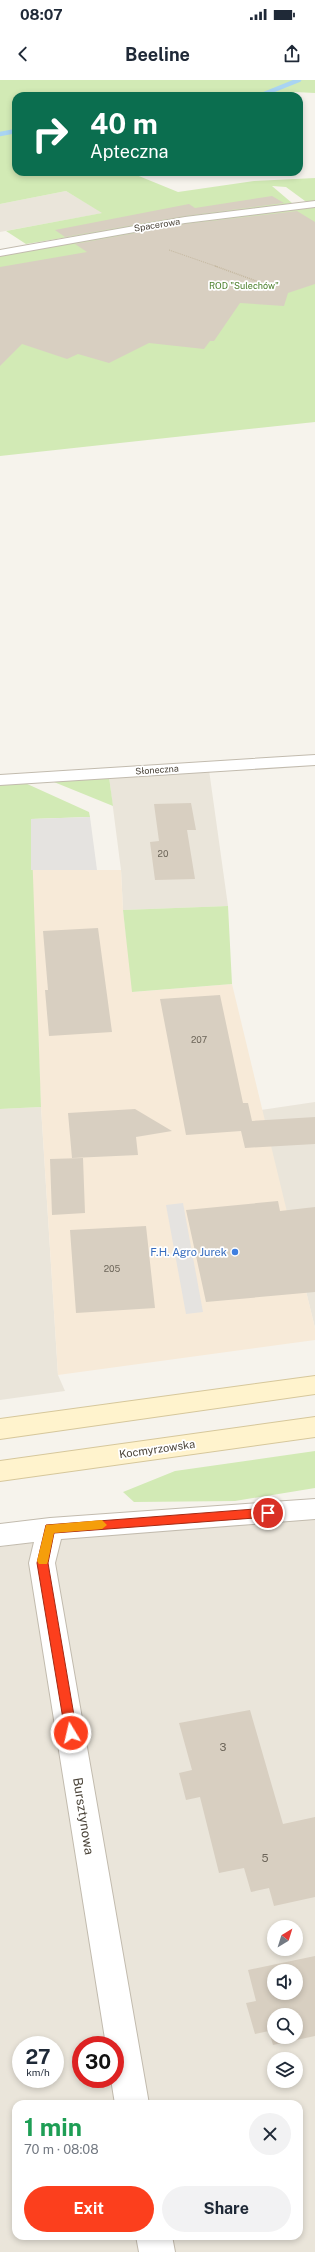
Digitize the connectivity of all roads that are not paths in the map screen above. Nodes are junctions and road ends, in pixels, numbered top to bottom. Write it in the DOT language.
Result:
graph roads {
  1 [pos="315,204"];
  2 [pos="0,253"];
  3 [pos="315,760"];
  4 [pos="0,780"];
  5 [pos="315,1385"];
  6 [pos="315,1427"];
  7 [pos="0,1429"];
  8 [pos="0,1471"];
  9 [pos="315,1509"];
  10 [pos="50,1529"];
  11 [pos="0,1535"];
  12 [pos="131,2100"];
  13 [pos="155,2240"];
  14 [pos="157,2252"];
  1 -- 2 [label="street, Spacerowa"];
  3 -- 4 [label="street, Słoneczna"];
  5 -- 7 [label="main road"];
  6 -- 8 [label="main road, Kocmyrzowska"];
  9 -- 10 [label="street"];
  10 -- 11 [label="street"];
  10 -- 12 [label="street, Bursztynowa"];
  13 -- 14 [label="street"];
}
